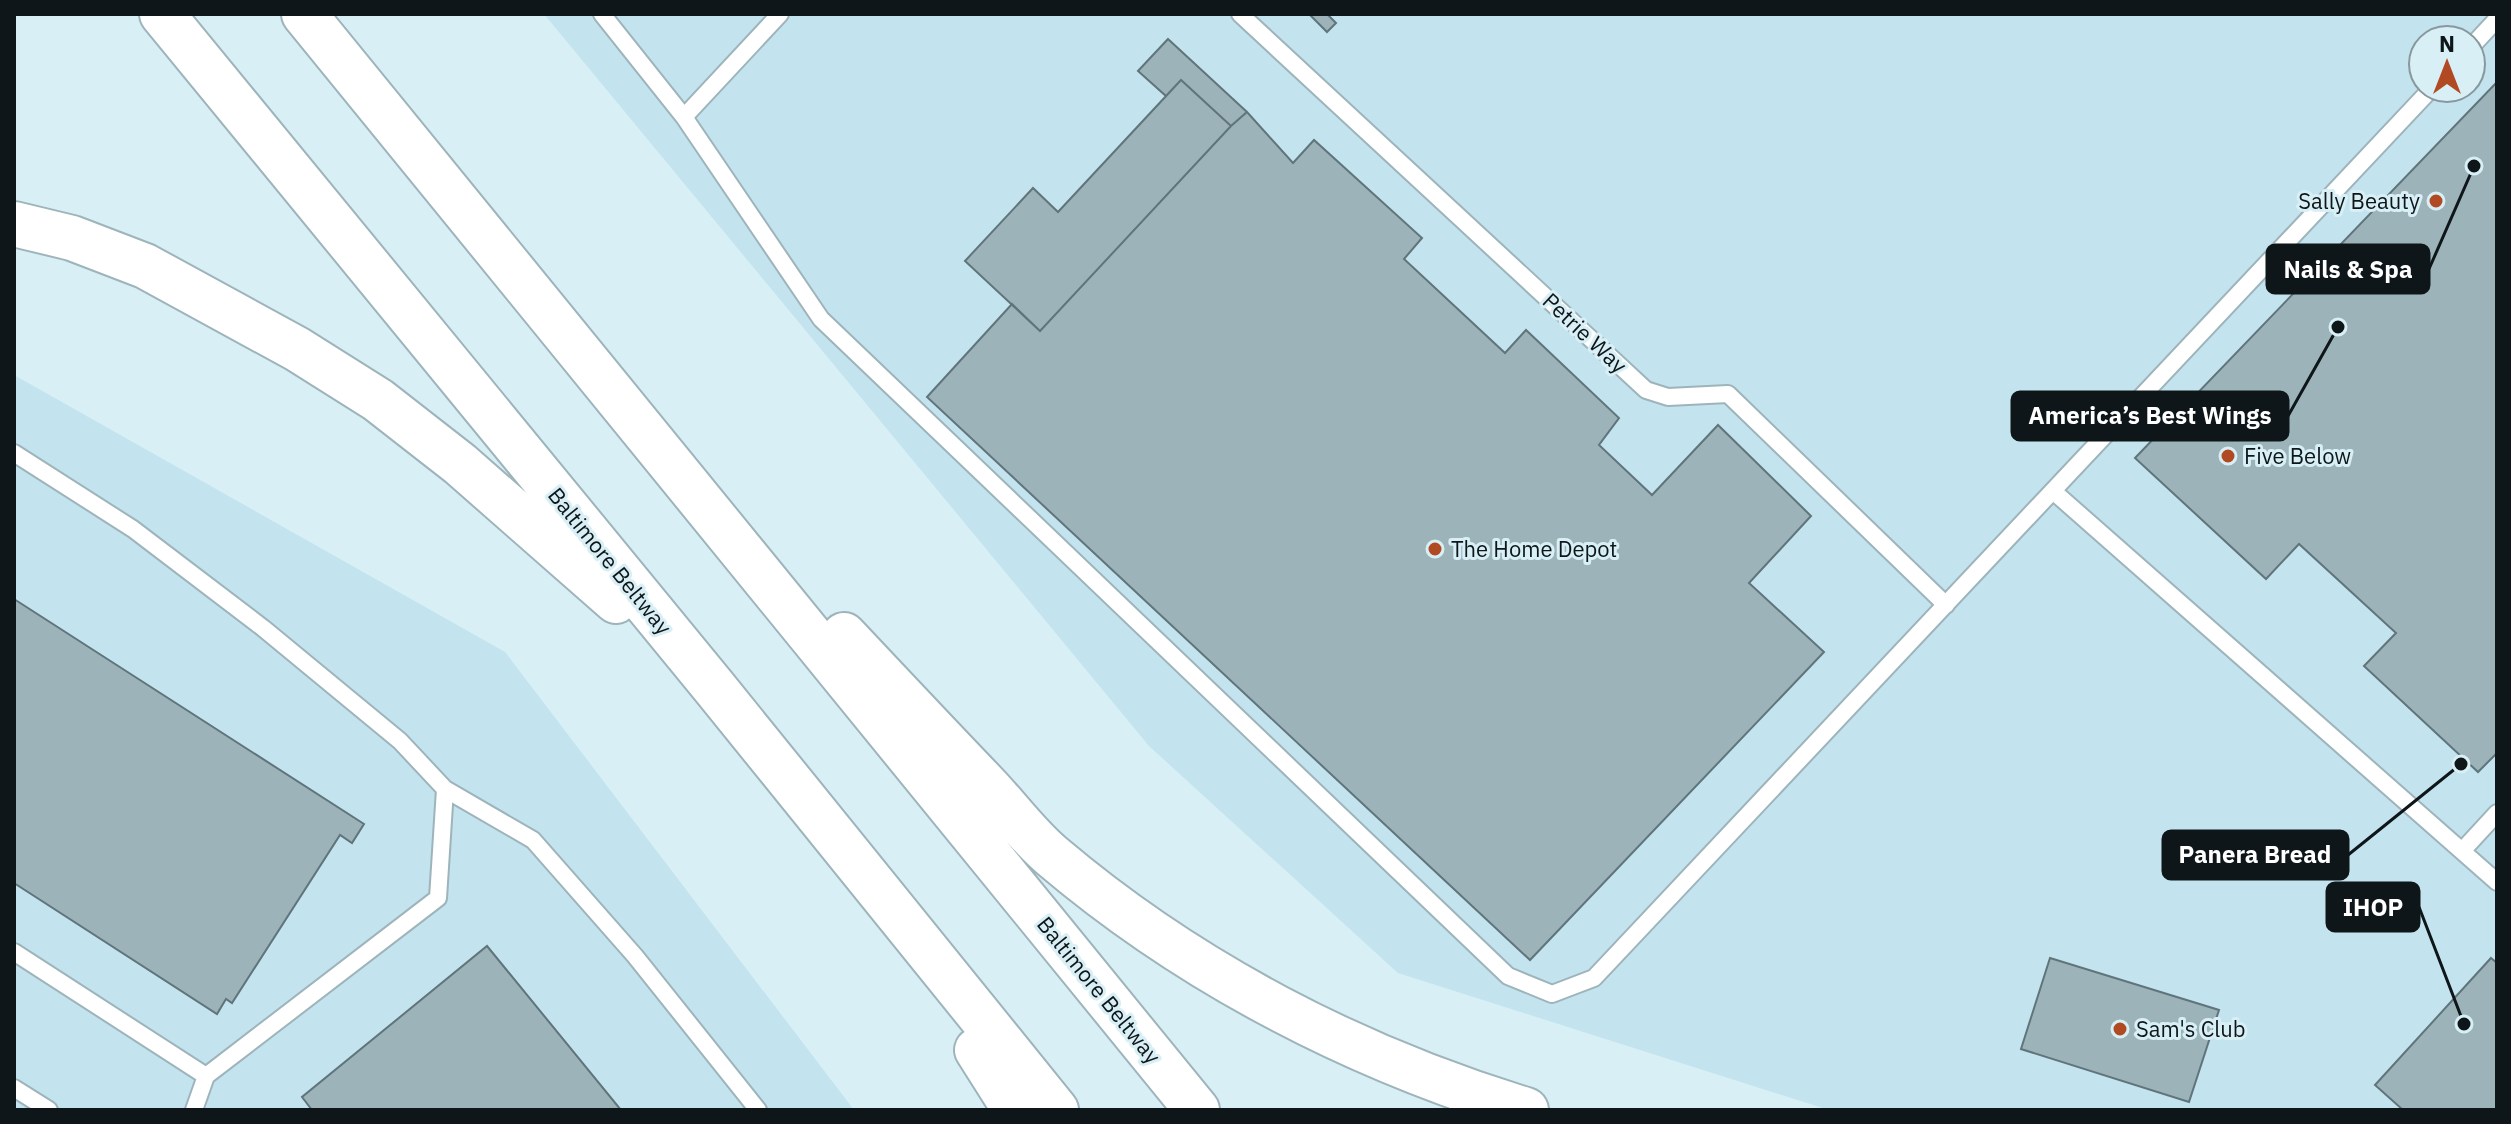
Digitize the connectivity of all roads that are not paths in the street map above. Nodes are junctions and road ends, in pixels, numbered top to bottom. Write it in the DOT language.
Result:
graph roads {
  1 [pos="162,14"];
  2 [pos="304,14"];
  3 [pos="780,14"];
  4 [pos="1240,14"];
  5 [pos="611,17"];
  6 [pos="2417,104"];
  7 [pos="684,117"];
  8 [pos="14,208"];
  9 [pos="14,224"];
  10 [pos="72,238"];
  11 [pos="599,377"];
  12 [pos="14,453"];
  13 [pos="2053,491"];
  14 [pos="1946,605"];
  15 [pos="714,687"];
  16 [pos="445,789"];
  17 [pos="2497,813"];
  18 [pos="2462,851"];
  19 [pos="2497,882"];
  20 [pos="871,883"];
  21 [pos="14,952"];
  22 [pos="206,1076"];
  23 [pos="14,1088"];
  24 [pos="49,1110"];
  25 [pos="194,1110"];
  26 [pos="758,1110"];
  27 [pos="1015,1110"];
  28 [pos="1056,1110"];
  29 [pos="1197,1110"];
  30 [pos="1526,1110"];
  1 -- 15 [label="highway, Baltimore Beltway"];
  2 -- 11 [label="highway, Baltimore Beltway"];
  3 -- 7 [label="lane"];
  4 -- 14 [label="lane, Petrie Way"];
  5 -- 7 [label="lane"];
  6 -- 13 [label="lane"];
  7 -- 14 [label="lane"];
  8 -- 10 [label="highway"];
  9 -- 10 [label="highway"];
  10 -- 15 [label="highway"];
  11 -- 29 [label="highway, Baltimore Beltway"];
  11 -- 30 [label="highway"];
  12 -- 16 [label="lane"];
  13 -- 14 [label="lane"];
  13 -- 18 [label="lane"];
  15 -- 20 [label="highway, Baltimore Beltway"];
  16 -- 22 [label="lane"];
  16 -- 26 [label="lane"];
  17 -- 18 [label="lane"];
  18 -- 19 [label="lane"];
  20 -- 27 [label="highway"];
  20 -- 28 [label="highway, Baltimore Beltway"];
  21 -- 22 [label="lane"];
  22 -- 25 [label="lane"];
  23 -- 24 [label="lane"];
}
